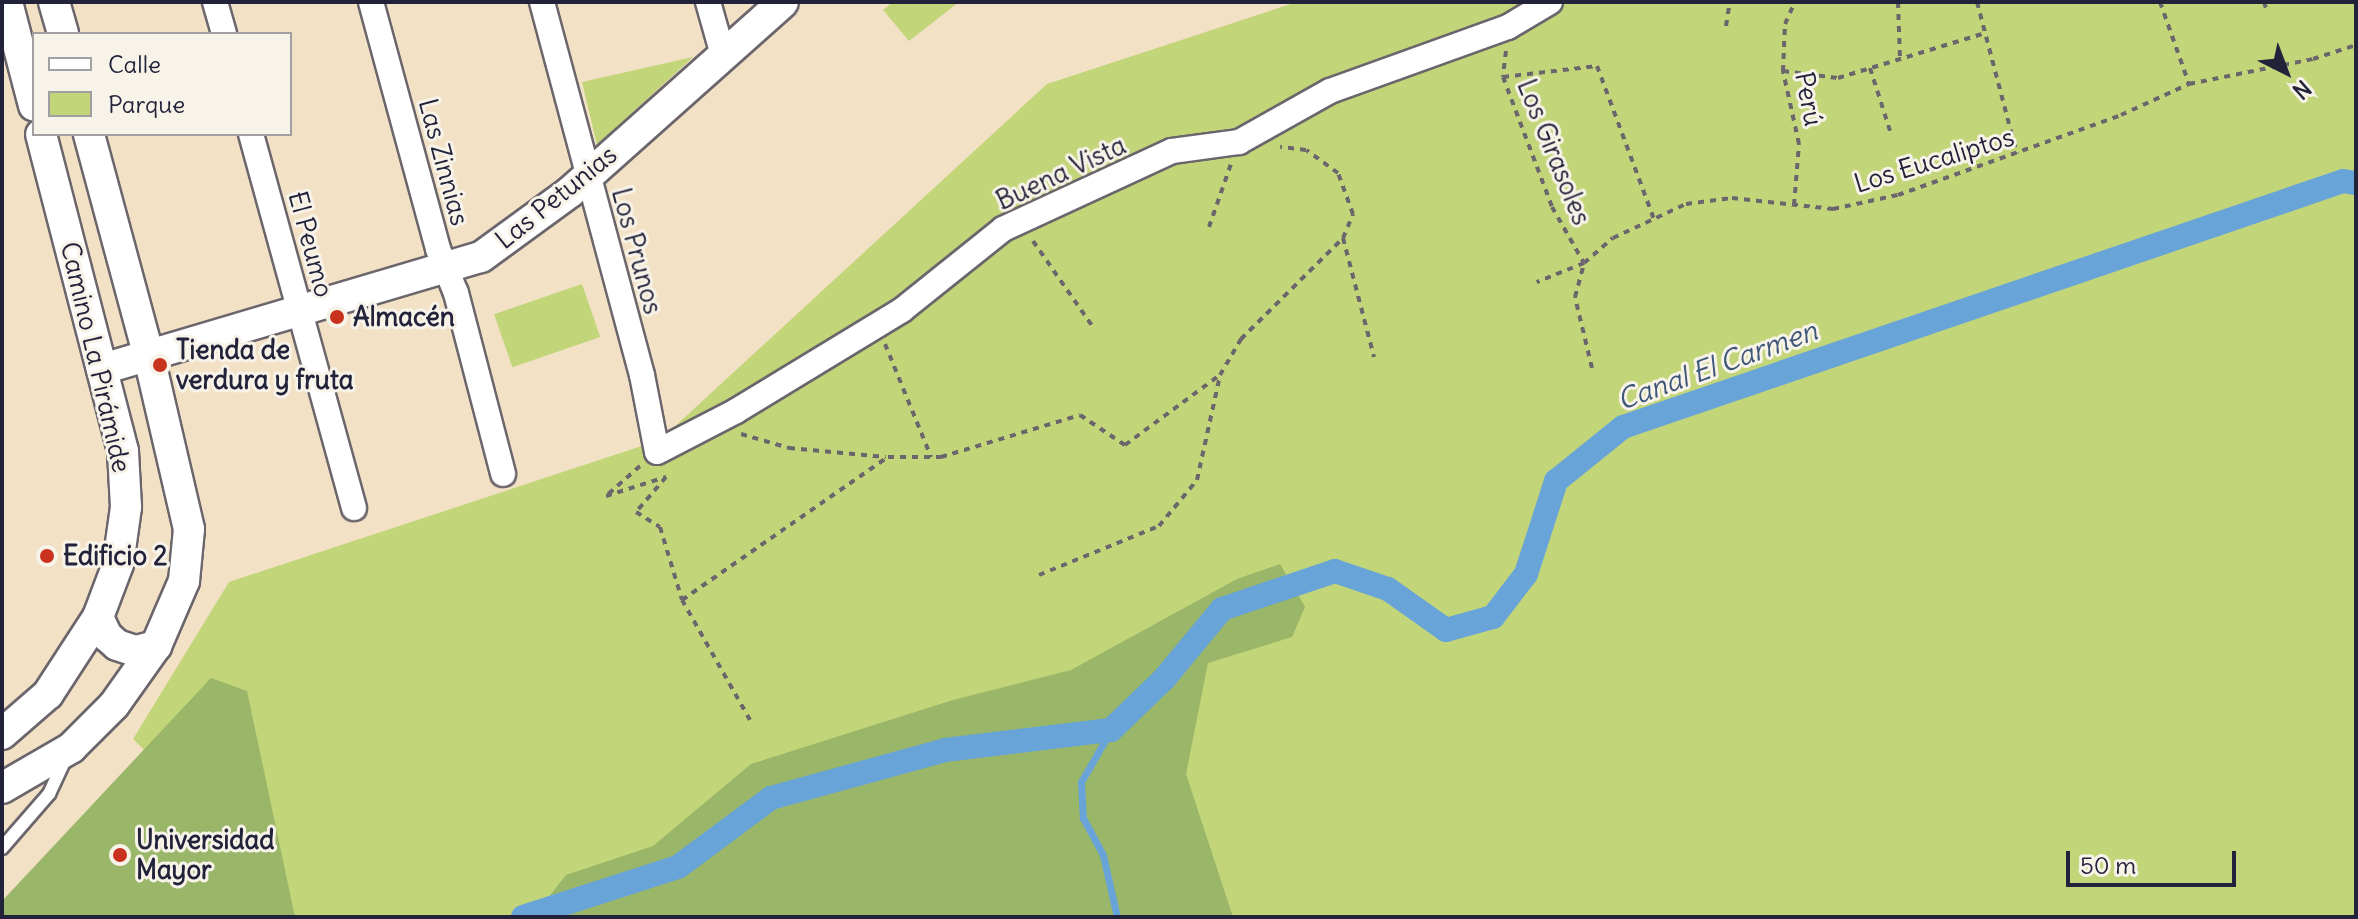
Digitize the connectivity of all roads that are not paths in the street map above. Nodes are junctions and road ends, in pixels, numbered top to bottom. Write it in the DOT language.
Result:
graph roads {
  1 [pos="7,2"];
  2 [pos="54,2"];
  3 [pos="215,2"];
  4 [pos="371,2"];
  5 [pos="542,2"];
  6 [pos="708,2"];
  7 [pos="783,2"];
  8 [pos="1550,2"];
  9 [pos="62,32"];
  10 [pos="223,32"];
  11 [pos="723,55"];
  12 [pos="32,98"];
  13 [pos="42,136"];
  14 [pos="90,136"];
  15 [pos="252,136"];
  16 [pos="588,172"];
  17 [pos="447,270"];
  18 [pos="300,312"];
  19 [pos="148,353"];
  20 [pos="102,369"];
  21 [pos="657,452"];
  22 [pos="503,474"];
  23 [pos="354,508"];
  24 [pos="98,617"];
  25 [pos="156,646"];
  26 [pos="2,734"];
  27 [pos="71,748"];
  28 [pos="2,788"];
  29 [pos="2,848"];
  1 -- 12 [label="street"];
  2 -- 9 [label="street"];
  3 -- 10 [label="street"];
  4 -- 17 [label="street, Las Zinnias"];
  5 -- 16 [label="street, Los Prunos"];
  6 -- 11 [label="street"];
  7 -- 11 [label="street, Las Petunias"];
  8 -- 21 [label="street, Buena Vista"];
  11 -- 16 [label="street, Las Petunias"];
  13 -- 20 [label="street, Camino La Pirámide"];
  14 -- 19 [label="street, Camino La Pirámide"];
  15 -- 18 [label="street, El Peumo"];
  16 -- 17 [label="street, Las Petunias"];
  16 -- 21 [label="street, Los Prunos"];
  17 -- 18 [label="street, Las Petunias"];
  17 -- 22 [label="street, Las Zinnias"];
  18 -- 19 [label="street, Las Petunias"];
  18 -- 23 [label="street, El Peumo"];
  19 -- 20 [label="street, Las Petunias"];
  19 -- 25 [label="street, Camino La Pirámide"];
  20 -- 24 [label="street, Camino La Pirámide"];
  24 -- 25 [label="street"];
  24 -- 26 [label="street, Camino La Pirámide"];
  25 -- 27 [label="street, Camino La Pirámide"];
  27 -- 28 [label="street, Camino La Pirámide"];
  27 -- 29 [label="lane"];
}
